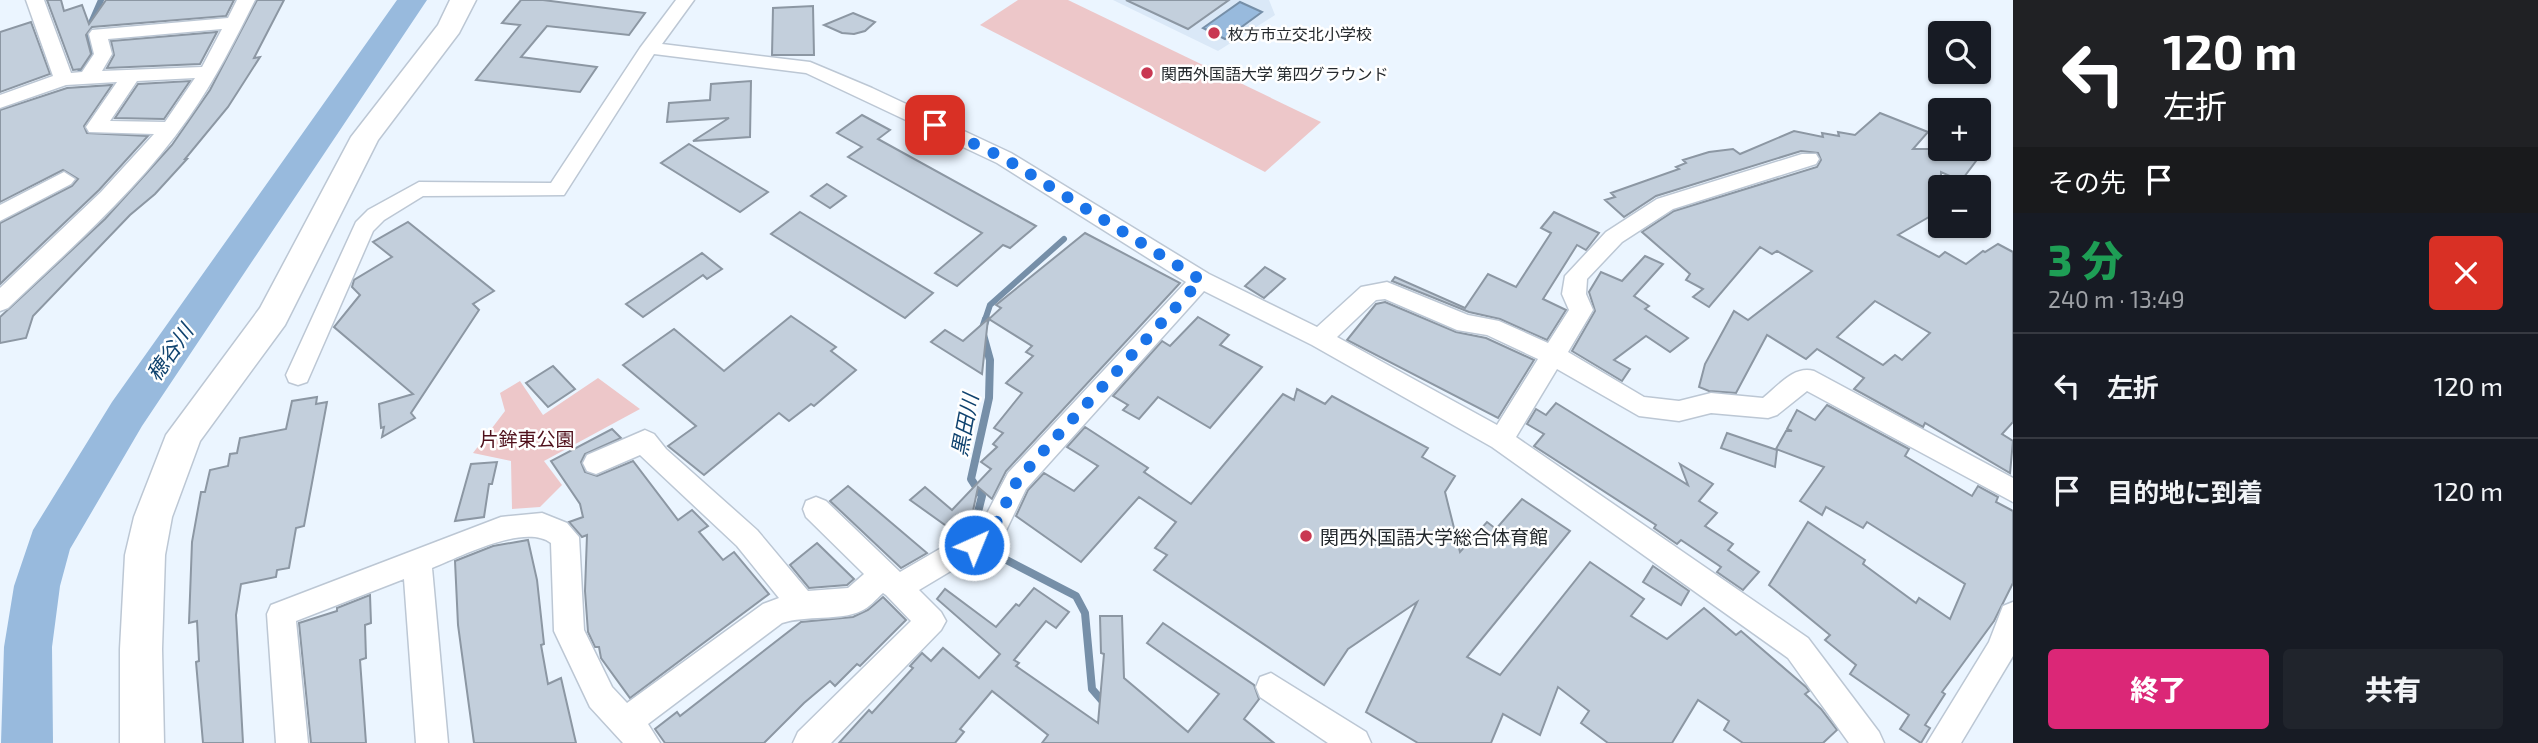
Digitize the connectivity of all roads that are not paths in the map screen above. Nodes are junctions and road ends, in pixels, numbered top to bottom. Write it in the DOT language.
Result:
graph roads {
  1 [pos="35,0"];
  2 [pos="246,0"];
  3 [pos="463,0"];
  4 [pos="685,0"];
  5 [pos="234,23"];
  6 [pos="649,48"];
  7 [pos="208,72"];
  8 [pos="131,76"];
  9 [pos="64,79"];
  10 [pos="87,79"];
  11 [pos="0,102"];
  12 [pos="171,128"];
  13 [pos="1809,159"];
  14 [pos="64,179"];
  15 [pos="0,214"];
  16 [pos="1201,280"];
  17 [pos="0,302"];
  18 [pos="1320,339"];
  19 [pos="1555,356"];
  20 [pos="298,375"];
  21 [pos="1501,440"];
  22 [pos="596,463"];
  23 [pos="2013,491"];
  24 [pos="816,509"];
  25 [pos="417,561"];
  26 [pos="890,581"];
  27 [pos="801,604"];
  28 [pos="2013,615"];
  29 [pos="1271,687"];
  30 [pos="635,732"];
  31 [pos="142,743"];
  32 [pos="292,743"];
  33 [pos="432,743"];
  34 [pos="809,743"];
  35 [pos="1355,743"];
  36 [pos="1868,743"];
  37 [pos="1942,743"];
  1 -- 9 [label="street"];
  2 -- 5 [label="street"];
  3 -- 31 [label="street"];
  4 -- 6 [label="street"];
  5 -- 7 [label="street"];
  5 -- 10 [label="street"];
  6 -- 16 [label="street"];
  6 -- 20 [label="street"];
  7 -- 8 [label="street"];
  7 -- 12 [label="street"];
  8 -- 10 [label="street"];
  8 -- 12 [label="street"];
  9 -- 10 [label="street"];
  9 -- 11 [label="street"];
  12 -- 17 [label="street"];
  13 -- 19 [label="street"];
  14 -- 15 [label="street"];
  16 -- 18 [label="street"];
  16 -- 26 [label="street"];
  18 -- 19 [label="street"];
  18 -- 21 [label="street"];
  19 -- 21 [label="street"];
  19 -- 23 [label="street"];
  21 -- 36 [label="street"];
  22 -- 27 [label="street"];
  24 -- 26 [label="street"];
  25 -- 30 [label="street"];
  25 -- 32 [label="street"];
  25 -- 33 [label="street"];
  26 -- 27 [label="street"];
  26 -- 34 [label="street"];
  27 -- 30 [label="street"];
  28 -- 37 [label="street"];
  29 -- 35 [label="street"];
}
